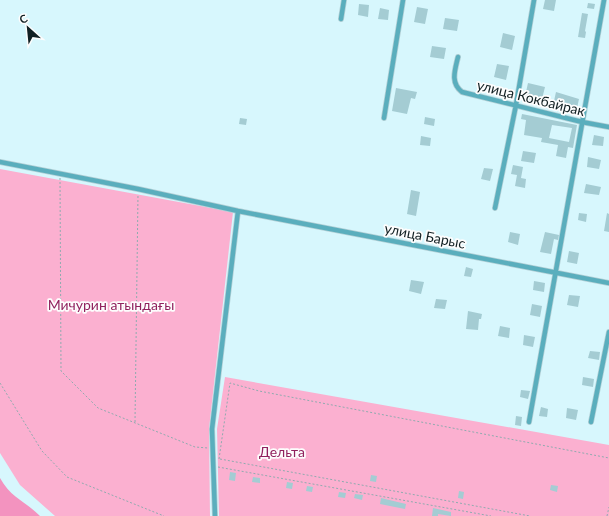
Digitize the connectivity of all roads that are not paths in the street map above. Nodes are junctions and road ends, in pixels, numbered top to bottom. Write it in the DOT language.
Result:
graph roads {
  1 [pos="344,0"];
  2 [pos="403,0"];
  3 [pos="534,0"];
  4 [pos="604,0"];
  5 [pos="341,19"];
  6 [pos="458,57"];
  7 [pos="516,105"];
  8 [pos="384,118"];
  9 [pos="582,122"];
  10 [pos="609,127"];
  11 [pos="0,162"];
  12 [pos="495,208"];
  13 [pos="238,211"];
  14 [pos="555,272"];
  15 [pos="609,283"];
  16 [pos="609,332"];
  17 [pos="529,422"];
  18 [pos="591,422"];
  19 [pos="215,516"];
  1 -- 5 [label="street"];
  2 -- 8 [label="street"];
  3 -- 7 [label="street"];
  4 -- 9 [label="street"];
  6 -- 7 [label="street, улица Кокбайрак"];
  7 -- 9 [label="street, улица Кокбайрак"];
  7 -- 12 [label="street"];
  9 -- 10 [label="street, улица Кокбайрак"];
  9 -- 14 [label="street"];
  11 -- 13 [label="street, улица Барыс"];
  13 -- 14 [label="street, улица Барыс"];
  13 -- 19 [label="street"];
  14 -- 15 [label="street, улица Барыс"];
  14 -- 17 [label="street"];
  16 -- 18 [label="street"];
}
